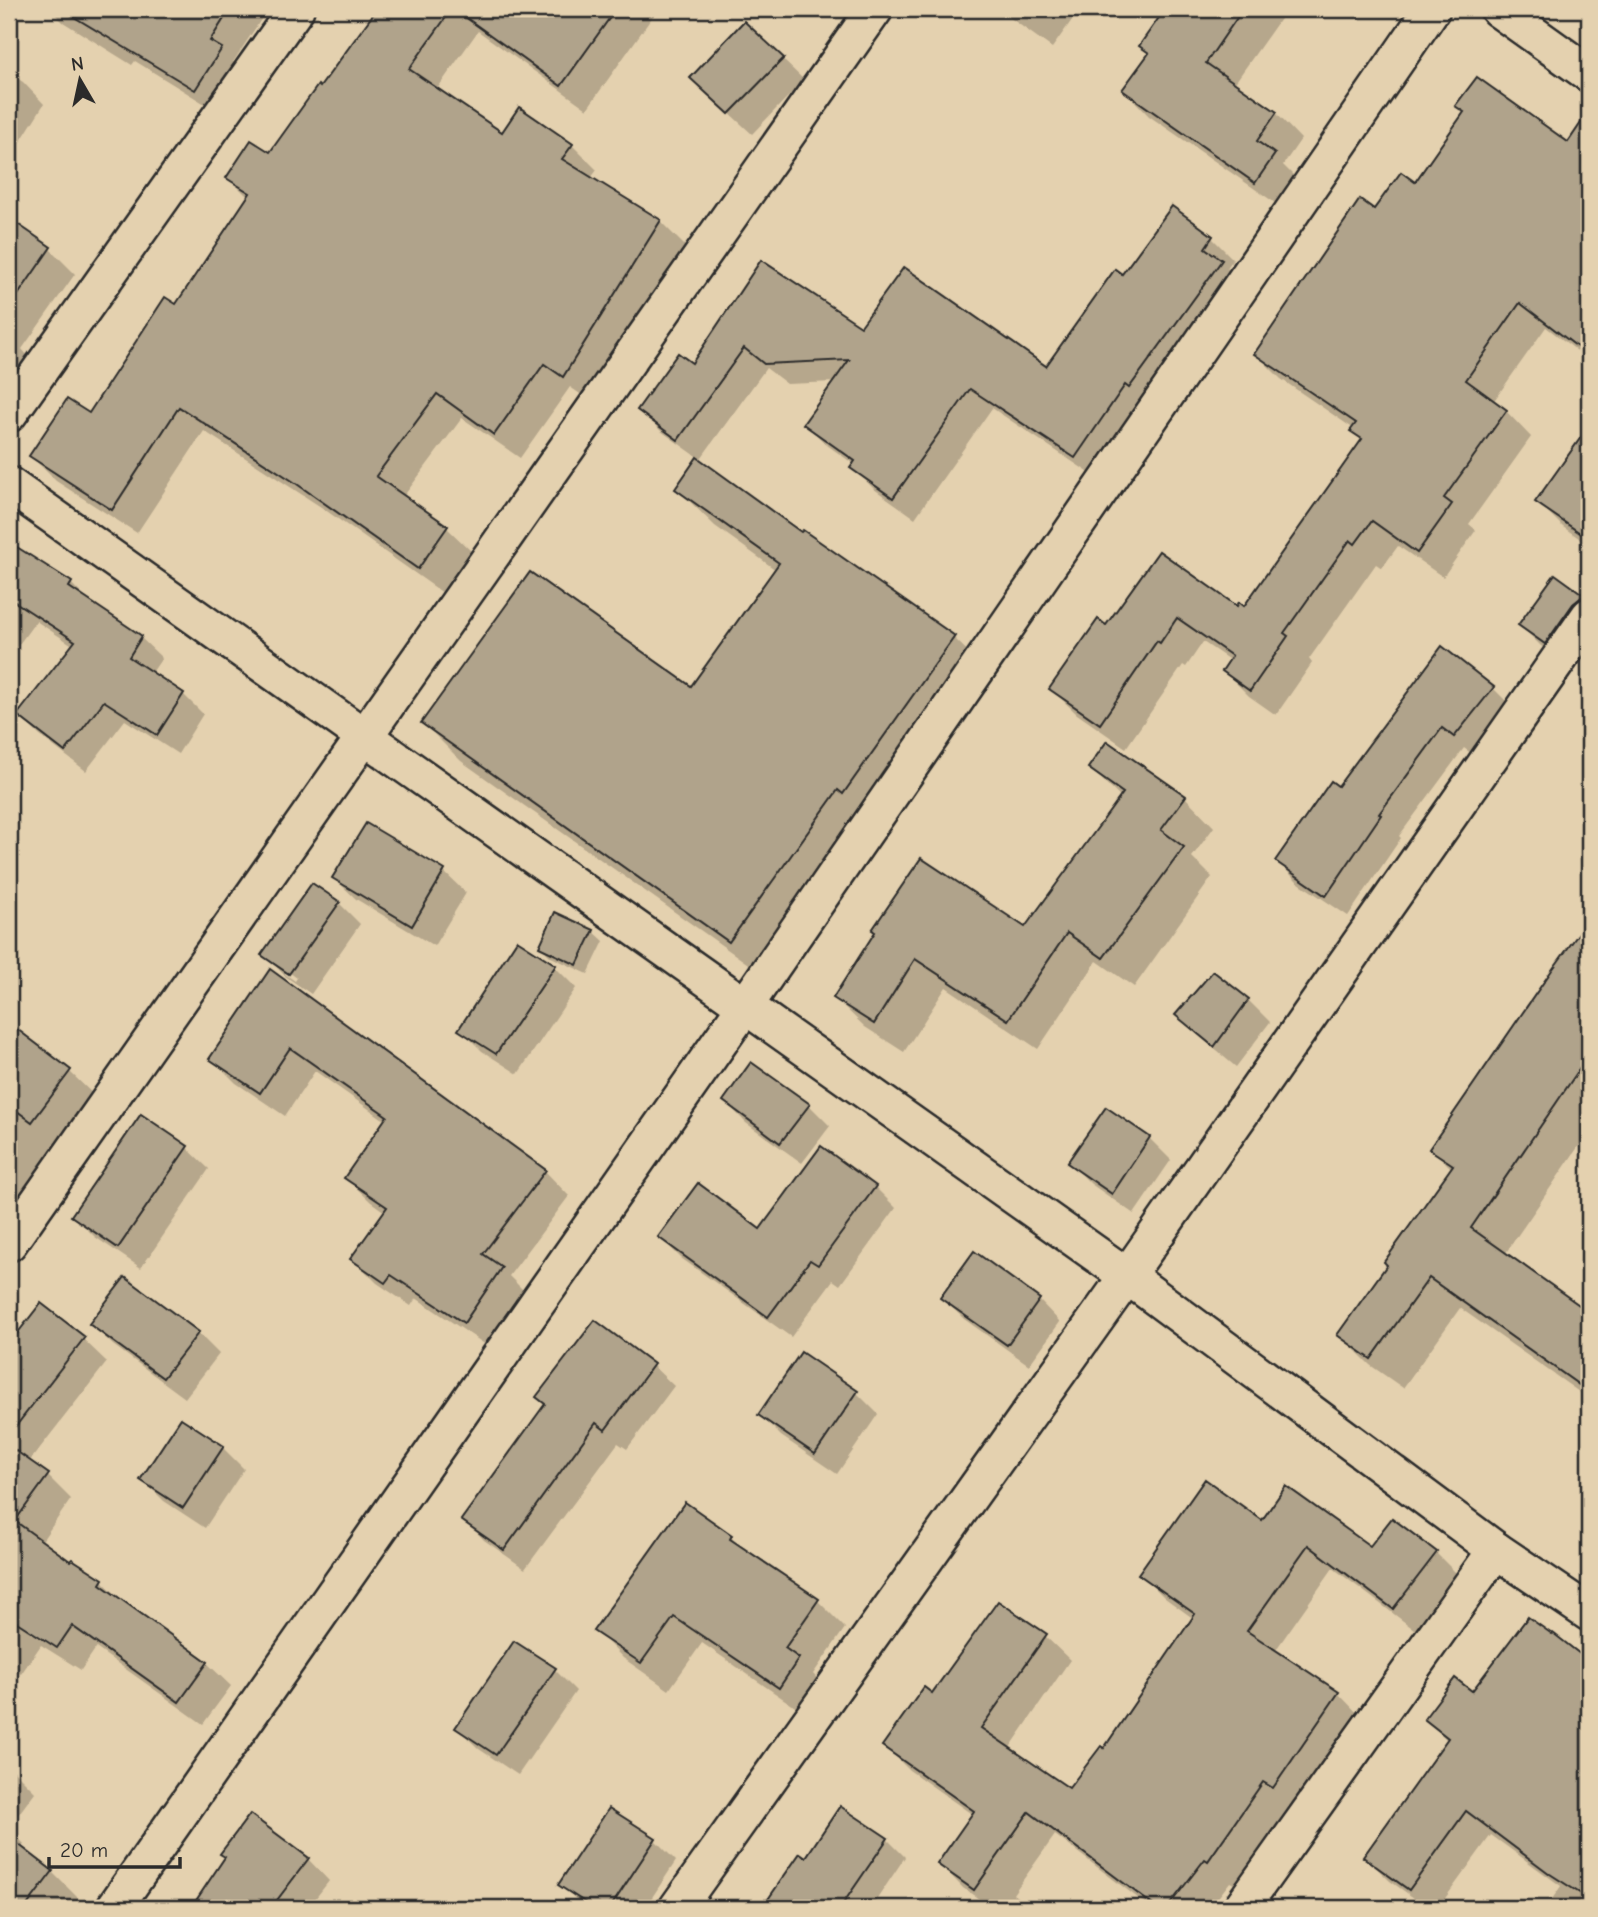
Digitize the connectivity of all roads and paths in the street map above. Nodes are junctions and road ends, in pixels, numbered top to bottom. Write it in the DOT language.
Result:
graph roads {
  1 [pos="296,9"];
  2 [pos="875,9"];
  3 [pos="1432,9"];
  4 [pos="1498,9"];
  5 [pos="1589,74"];
  6 [pos="9,414"];
  7 [pos="9,485"];
  8 [pos="1589,616"];
  9 [pos="364,737"];
  10 [pos="745,1006"];
  11 [pos="9,1243"];
  12 [pos="1127,1276"];
  13 [pos="1496,1550"];
  14 [pos="1589,1613"];
  15 [pos="114,1908"];
  16 [pos="677,1908"];
  17 [pos="1241,1908"];
  1 -- 6 [label="street"];
  2 -- 9 [label="street"];
  3 -- 10 [label="street"];
  4 -- 5 [label="street"];
  7 -- 9 [label="street"];
  8 -- 12 [label="street"];
  9 -- 10 [label="street"];
  9 -- 11 [label="street"];
  10 -- 12 [label="street"];
  10 -- 15 [label="street"];
  12 -- 13 [label="street"];
  12 -- 16 [label="street"];
  13 -- 14 [label="street"];
  13 -- 17 [label="street"];
}
